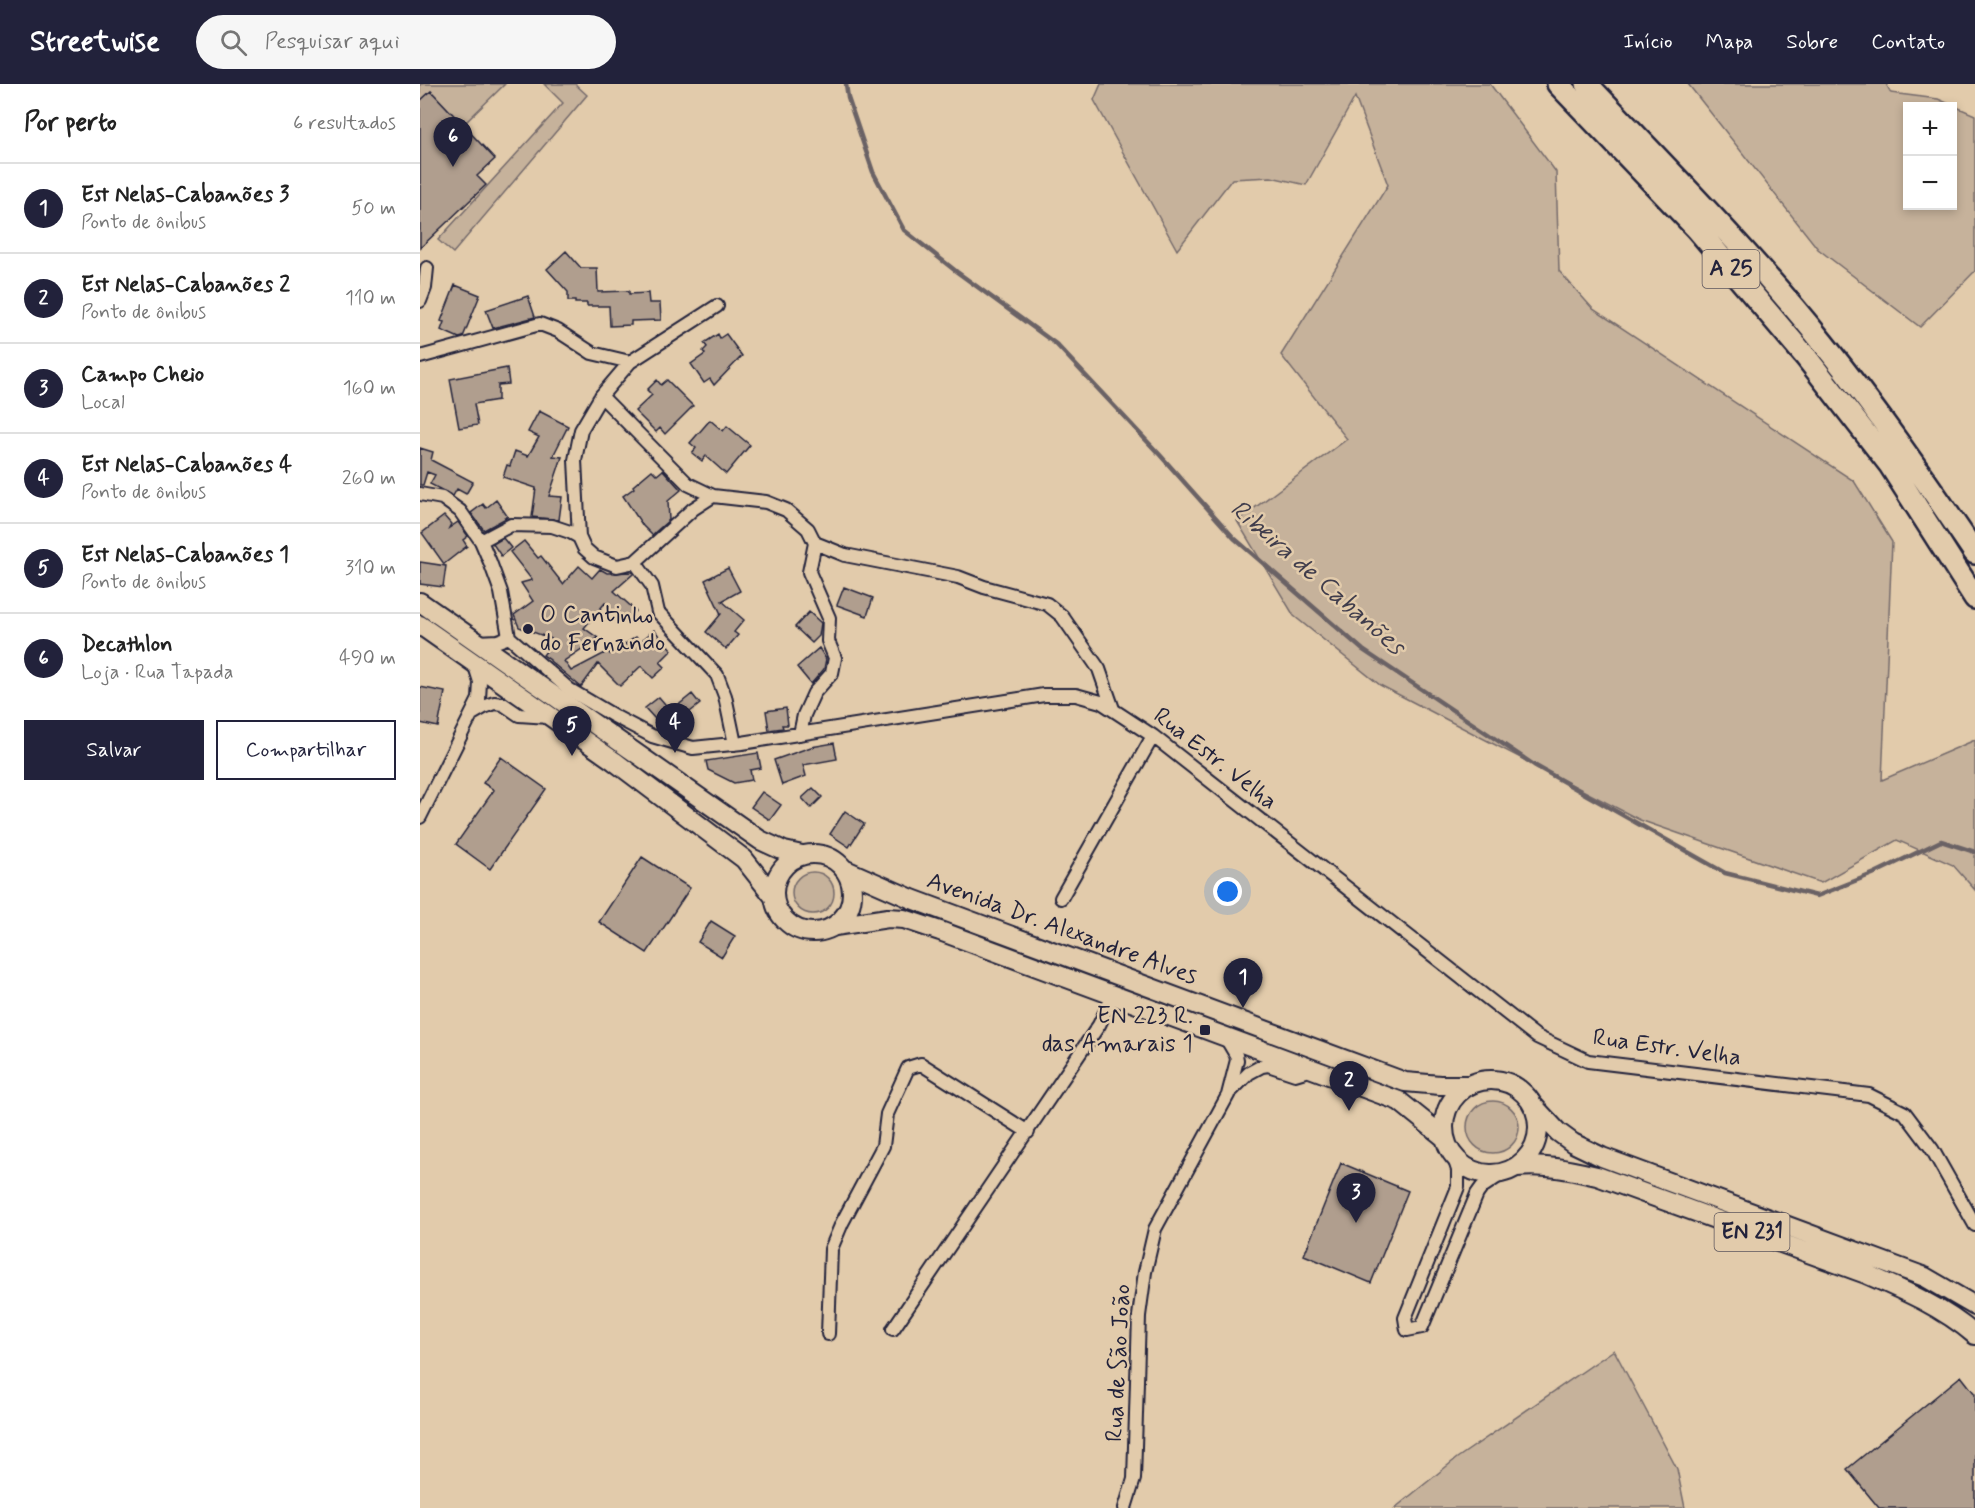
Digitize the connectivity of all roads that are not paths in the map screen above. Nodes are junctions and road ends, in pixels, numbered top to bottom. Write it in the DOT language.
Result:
graph roads {
  1 [pos="1558,84"];
  2 [pos="1587,84"];
  3 [pos="428,268"];
  4 [pos="420,301"];
  5 [pos="717,306"];
  6 [pos="420,357"];
  7 [pos="630,362"];
  8 [pos="601,396"];
  9 [pos="420,494"];
  10 [pos="713,496"];
  11 [pos="579,537"];
  12 [pos="482,541"];
  13 [pos="815,543"];
  14 [pos="1975,553"];
  15 [pos="635,562"];
  16 [pos="1975,598"];
  17 [pos="420,602"];
  18 [pos="420,625"];
  19 [pos="509,637"];
  20 [pos="477,642"];
  21 [pos="474,663"];
  22 [pos="513,667"];
  23 [pos="1113,709"];
  24 [pos="472,714"];
  25 [pos="551,718"];
  26 [pos="800,734"];
  27 [pos="1153,736"];
  28 [pos="735,744"];
  29 [pos="420,817"];
  30 [pos="802,855"];
  31 [pos="846,870"];
  32 [pos="774,897"];
  33 [pos="1061,898"];
  34 [pos="835,926"];
  35 [pos="1113,996"];
  36 [pos="1226,1038"];
  37 [pos="1312,1069"];
  38 [pos="1470,1085"];
  39 [pos="1228,1095"];
  40 [pos="1532,1104"];
  41 [pos="1028,1132"];
  42 [pos="1445,1138"];
  43 [pos="1453,1155"];
  44 [pos="1510,1170"];
  45 [pos="1975,1225"];
  46 [pos="1971,1299"];
  47 [pos="893,1329"];
  48 [pos="828,1334"];
  49 [pos="1975,1335"];
  50 [pos="1125,1508"];
  1 -- 16 [label="highway, A 25"];
  2 -- 14 [label="highway, A 25"];
  3 -- 4 [label="street"];
  5 -- 7 [label="street"];
  6 -- 7 [label="street"];
  7 -- 8 [label="street"];
  8 -- 10 [label="street"];
  8 -- 11 [label="street"];
  9 -- 12 [label="street"];
  10 -- 13 [label="street"];
  10 -- 15 [label="street"];
  11 -- 12 [label="street"];
  11 -- 15 [label="street"];
  12 -- 19 [label="street"];
  13 -- 23 [label="street"];
  13 -- 26 [label="street"];
  15 -- 28 [label="street"];
  17 -- 20 [label="main road, EN 231"];
  18 -- 21 [label="main road, EN 231"];
  19 -- 20 [label="street"];
  19 -- 22 [label="street"];
  19 -- 28 [label="street, Rua Estr. Velha"];
  20 -- 22 [label="main road, EN 231"];
  21 -- 24 [label="street"];
  21 -- 25 [label="main road, EN 231"];
  22 -- 30 [label="main road, EN 231"];
  23 -- 26 [label="street, Rua Estr. Velha"];
  23 -- 27 [label="street, Rua Estr. Velha"];
  24 -- 25 [label="street"];
  24 -- 29 [label="street"];
  25 -- 32 [label="main road, EN 231"];
  26 -- 28 [label="street, Rua Estr. Velha"];
  27 -- 33 [label="street"];
  27 -- 45 [label="street, Rua Estr. Velha"];
  30 -- 31 [label="main road, EN 231"];
  30 -- 32 [label="main road"];
  31 -- 34 [label="main road"];
  31 -- 38 [label="main road, Avenida Dr. Alexandre Alves / EN 231"];
  32 -- 34 [label="main road, EN 231"];
  34 -- 35 [label="main road, Avenida Dr. Alexandre Alves / EN 231"];
  35 -- 36 [label="main road, Avenida Dr. Alexandre Alves / EN 231"];
  35 -- 41 [label="street"];
  36 -- 37 [label="main road, Avenida Dr. Alexandre Alves / EN 231"];
  36 -- 39 [label="street"];
  37 -- 39 [label="street"];
  37 -- 42 [label="main road, Avenida Dr. Alexandre Alves / EN 231"];
  38 -- 40 [label="main road, EN 231"];
  38 -- 42 [label="main road"];
  39 -- 50 [label="street, Rua de São João"];
  40 -- 44 [label="main road"];
  40 -- 46 [label="main road, EN 231"];
  41 -- 47 [label="street"];
  41 -- 48 [label="street"];
  42 -- 43 [label="main road, EN 231"];
  43 -- 44 [label="main road, EN 231"];
  43 -- 44 [label="street"];
  44 -- 49 [label="main road, EN 231"];
}
